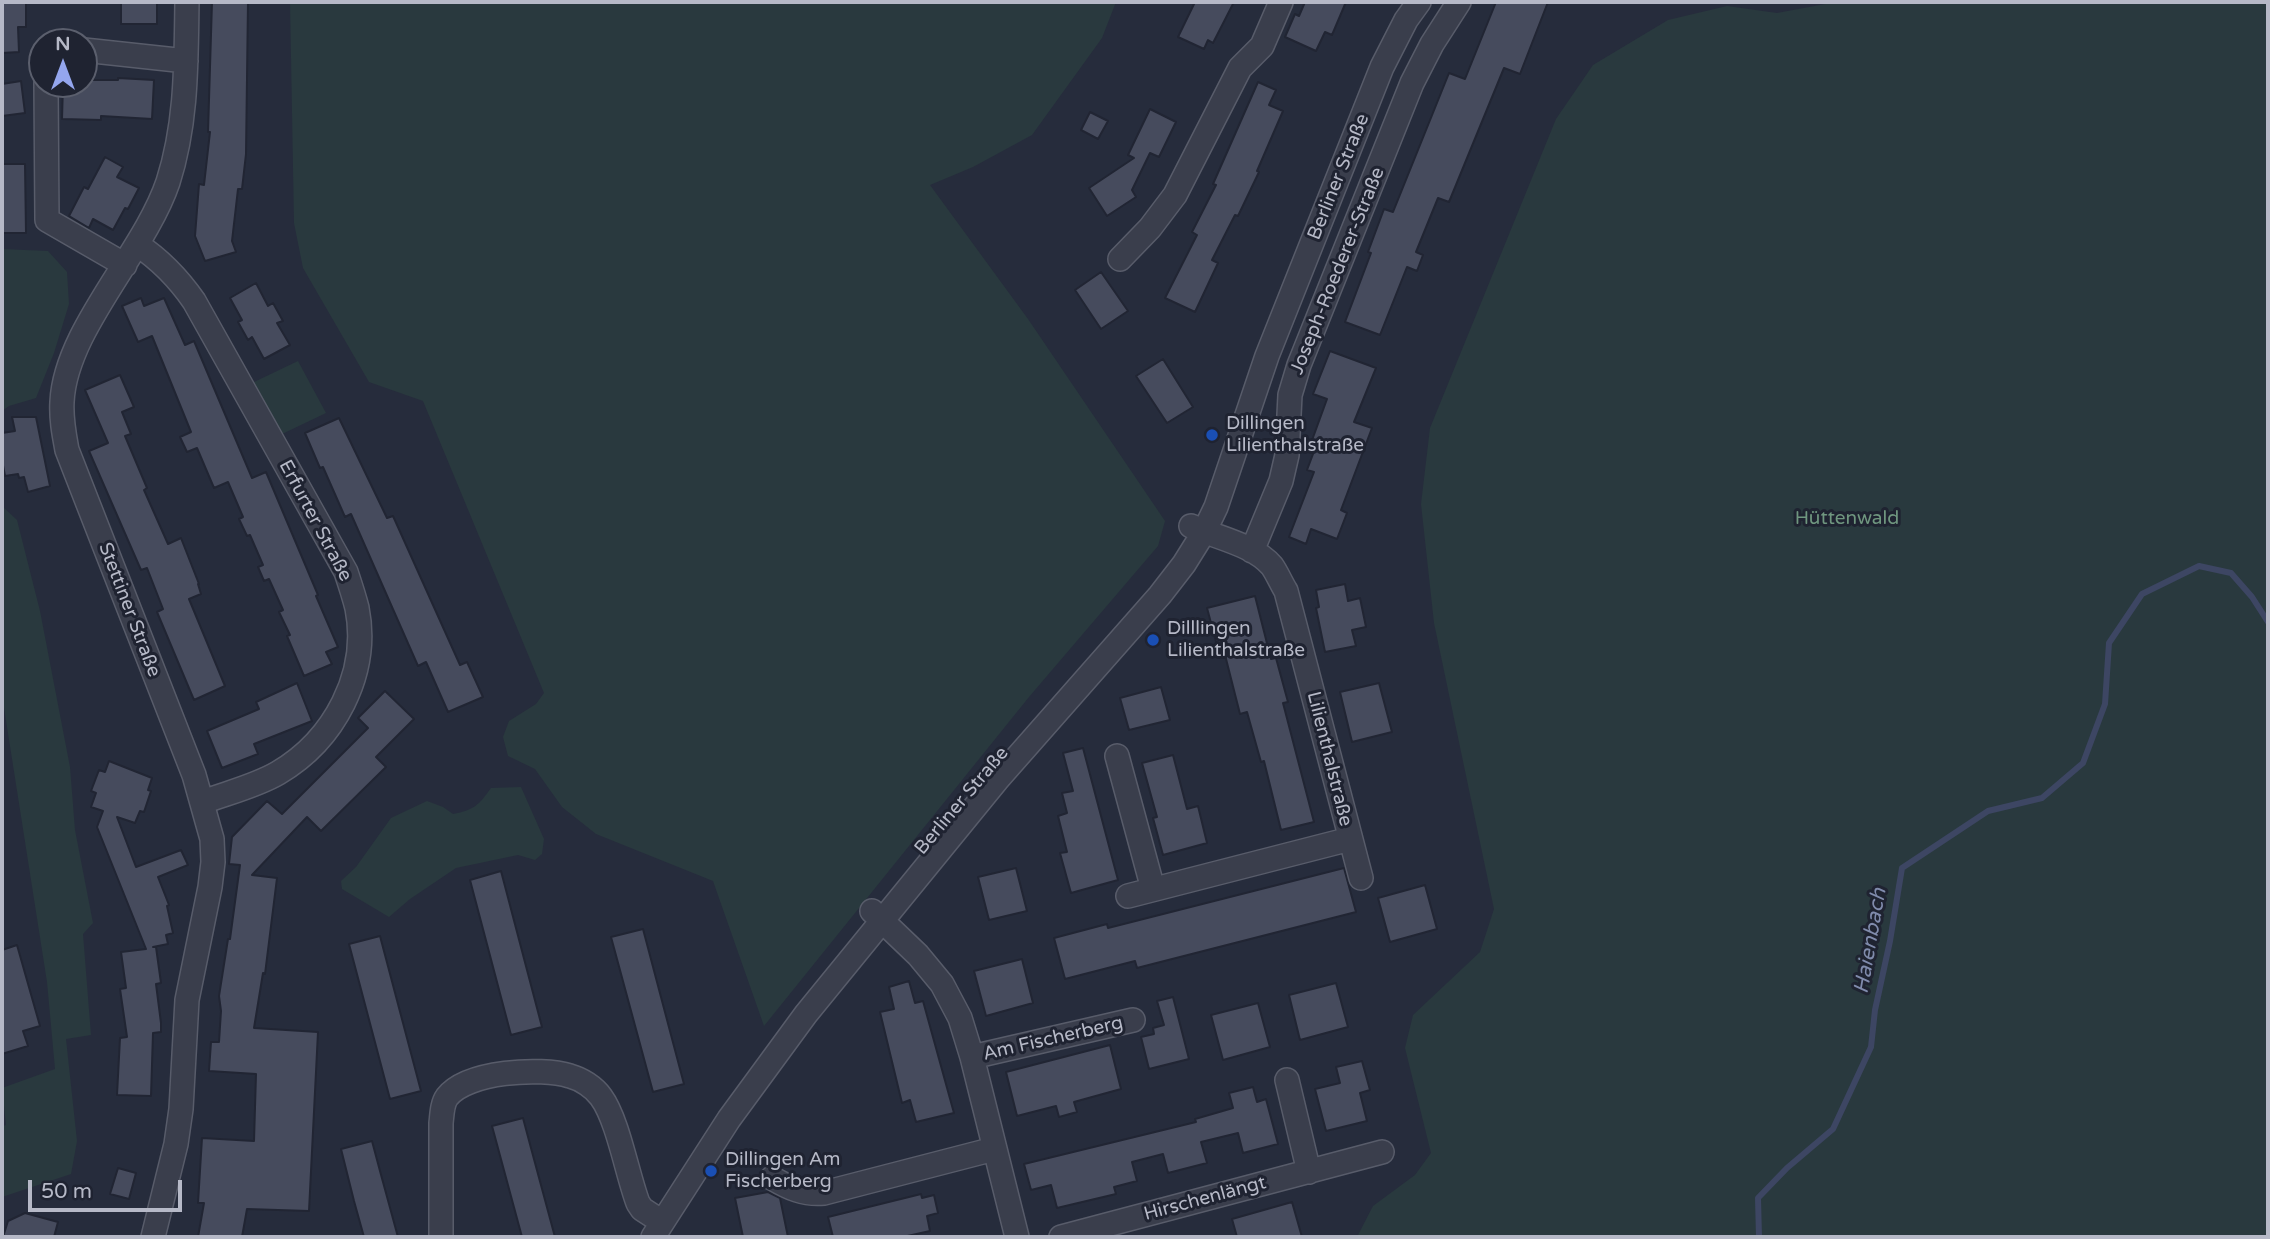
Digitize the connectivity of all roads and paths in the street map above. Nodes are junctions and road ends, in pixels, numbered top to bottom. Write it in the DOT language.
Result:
graph roads {
  1 [pos="187,2"];
  2 [pos="1281,2"];
  3 [pos="1419,2"];
  4 [pos="1459,2"];
  5 [pos="98,52"];
  6 [pos="186,61"];
  7 [pos="46,98"];
  8 [pos="138,245"];
  9 [pos="1120,259"];
  10 [pos="125,265"];
  11 [pos="1198,529"];
  12 [pos="1252,551"];
  13 [pos="1117,756"];
  14 [pos="203,802"];
  15 [pos="1350,839"];
  16 [pos="1361,878"];
  17 [pos="1153,890"];
  18 [pos="1128,896"];
  19 [pos="877,915"];
  20 [pos="1133,1020"];
  21 [pos="972,1058"];
  22 [pos="1287,1080"];
  23 [pos="994,1149"];
  24 [pos="1382,1152"];
  25 [pos="1309,1172"];
  26 [pos="772,1178"];
  27 [pos="655,1225"];
  28 [pos="153,1237"];
  29 [pos="441,1237"];
  30 [pos="636,1237"];
  31 [pos="1017,1237"];
  32 [pos="1060,1237"];
  1 -- 6 [label="street, Stettiner Straße"];
  2 -- 9 [label="street"];
  3 -- 11 [label="street, Berliner Straße"];
  4 -- 12 [label="street, Joseph-Roederer-Straße"];
  5 -- 6 [label="street"];
  6 -- 8 [label="street, Stettiner Straße"];
  7 -- 10 [label="street"];
  8 -- 10 [label="street, Stettiner Straße"];
  8 -- 14 [label="street, Erfurter Straße"];
  10 -- 14 [label="street, Stettiner Straße"];
  11 -- 12 [label="street, Lilienthalstraße"];
  11 -- 19 [label="street, Berliner Straße"];
  12 -- 15 [label="street, Lilienthalstraße"];
  13 -- 17 [label="street"];
  14 -- 28 [label="street, Stettiner Straße"];
  15 -- 16 [label="street, Lilienthalstraße"];
  15 -- 17 [label="street, Lilienthalstraße"];
  17 -- 18 [label="street, Lilienthalstraße"];
  19 -- 21 [label="street, Am Fischerberg"];
  19 -- 27 [label="street, Berliner Straße"];
  20 -- 21 [label="street, Am Fischerberg"];
  21 -- 23 [label="street, Am Fischerberg"];
  22 -- 25 [label="street"];
  23 -- 26 [label="street"];
  23 -- 31 [label="street, Am Fischerberg"];
  24 -- 25 [label="street, Hirschenlängt"];
  25 -- 32 [label="street, Hirschenlängt"];
  27 -- 29 [label="street"];
  27 -- 30 [label="street, Berliner Straße"];
}
